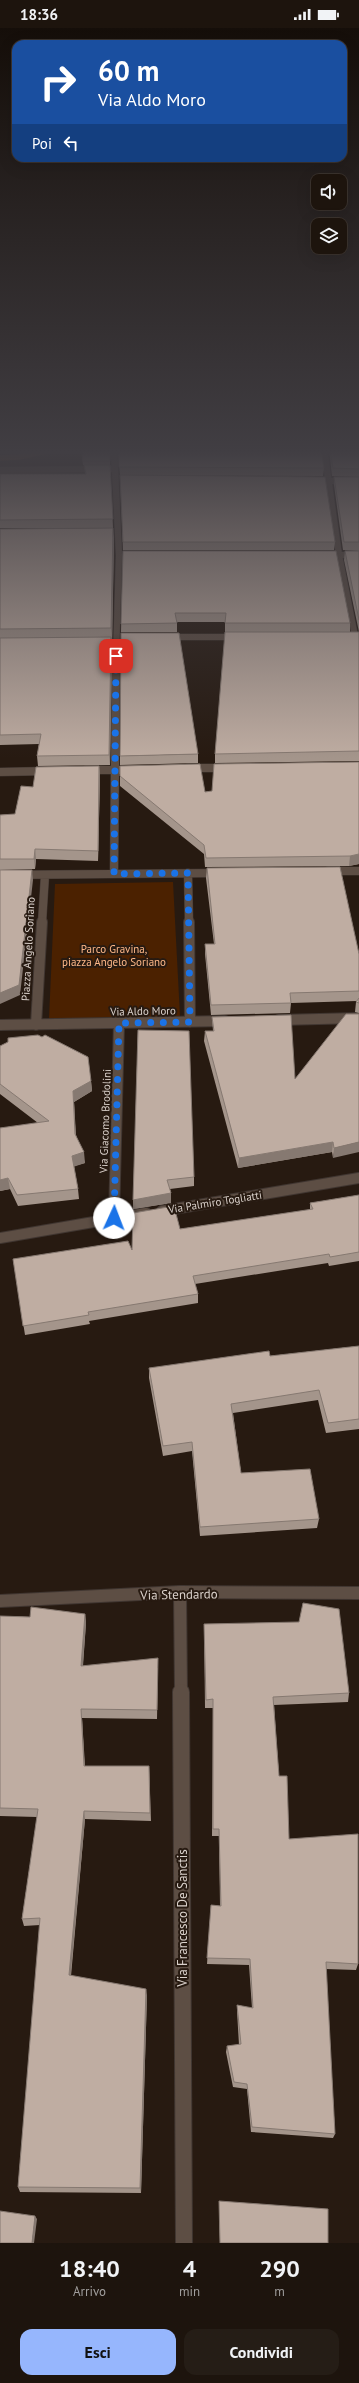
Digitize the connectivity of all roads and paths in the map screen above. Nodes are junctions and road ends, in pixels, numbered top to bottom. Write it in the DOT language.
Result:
graph roads {
  1 [pos="119,555"];
  2 [pos="127,555"];
  3 [pos="315,555"];
  4 [pos="339,555"];
  5 [pos="359,555"];
  6 [pos="347,636"];
  7 [pos="357,636"];
  8 [pos="124,637"];
  9 [pos="156,637"];
  10 [pos="243,637"];
  11 [pos="116,639"];
  12 [pos="108,642"];
  13 [pos="233,768"];
  14 [pos="131,769"];
  15 [pos="178,769"];
  16 [pos="77,770"];
  17 [pos="115,770"];
  18 [pos="54,771"];
  19 [pos="0,772"];
  20 [pos="359,871"];
  21 [pos="320,872"];
  22 [pos="188,873"];
  23 [pos="227,873"];
  24 [pos="114,874"];
  25 [pos="0,875"];
  26 [pos="45,875"];
  27 [pos="359,1018"];
  28 [pos="267,1020"];
  29 [pos="236,1021"];
  30 [pos="190,1022"];
  31 [pos="119,1023"];
  32 [pos="0,1025"];
  33 [pos="36,1025"];
  34 [pos="359,1178"];
  35 [pos="114,1218"];
  36 [pos="0,1238"];
  37 [pos="180,1592"];
  38 [pos="359,1592"];
  39 [pos="0,1601"];
  40 [pos="184,2243"];
  1 -- 2 [label="street"];
  1 -- 11 [label="street"];
  3 -- 4 [label="street"];
  4 -- 5 [label="street"];
  4 -- 7 [label="street"];
  6 -- 7 [label="street"];
  8 -- 11 [label="street"];
  9 -- 10 [label="street"];
  11 -- 12 [label="street"];
  11 -- 17 [label="street"];
  13 -- 15 [label="street"];
  14 -- 17 [label="street"];
  16 -- 17 [label="street"];
  17 -- 24 [label="street"];
  18 -- 19 [label="street"];
  20 -- 21 [label="street"];
  22 -- 23 [label="street"];
  22 -- 24 [label="street"];
  22 -- 30 [label="street"];
  24 -- 26 [label="street"];
  25 -- 26 [label="street"];
  26 -- 33 [label="street, Piazza Angelo Soriano"];
  27 -- 28 [label="street"];
  29 -- 30 [label="street, Via Aldo Moro"];
  30 -- 31 [label="street, Via Aldo Moro"];
  31 -- 33 [label="street, Via Aldo Moro"];
  31 -- 35 [label="street, Via Giacomo Brodolini"];
  32 -- 33 [label="street, Via Aldo Moro"];
  34 -- 35 [label="street, Via Palmiro Togliatti"];
  35 -- 36 [label="street, Via Palmiro Togliatti"];
  37 -- 38 [label="street, Via Stendardo"];
  37 -- 39 [label="street, Via Stendardo"];
  37 -- 40 [label="street, Via Francesco De Sanctis"];
}
